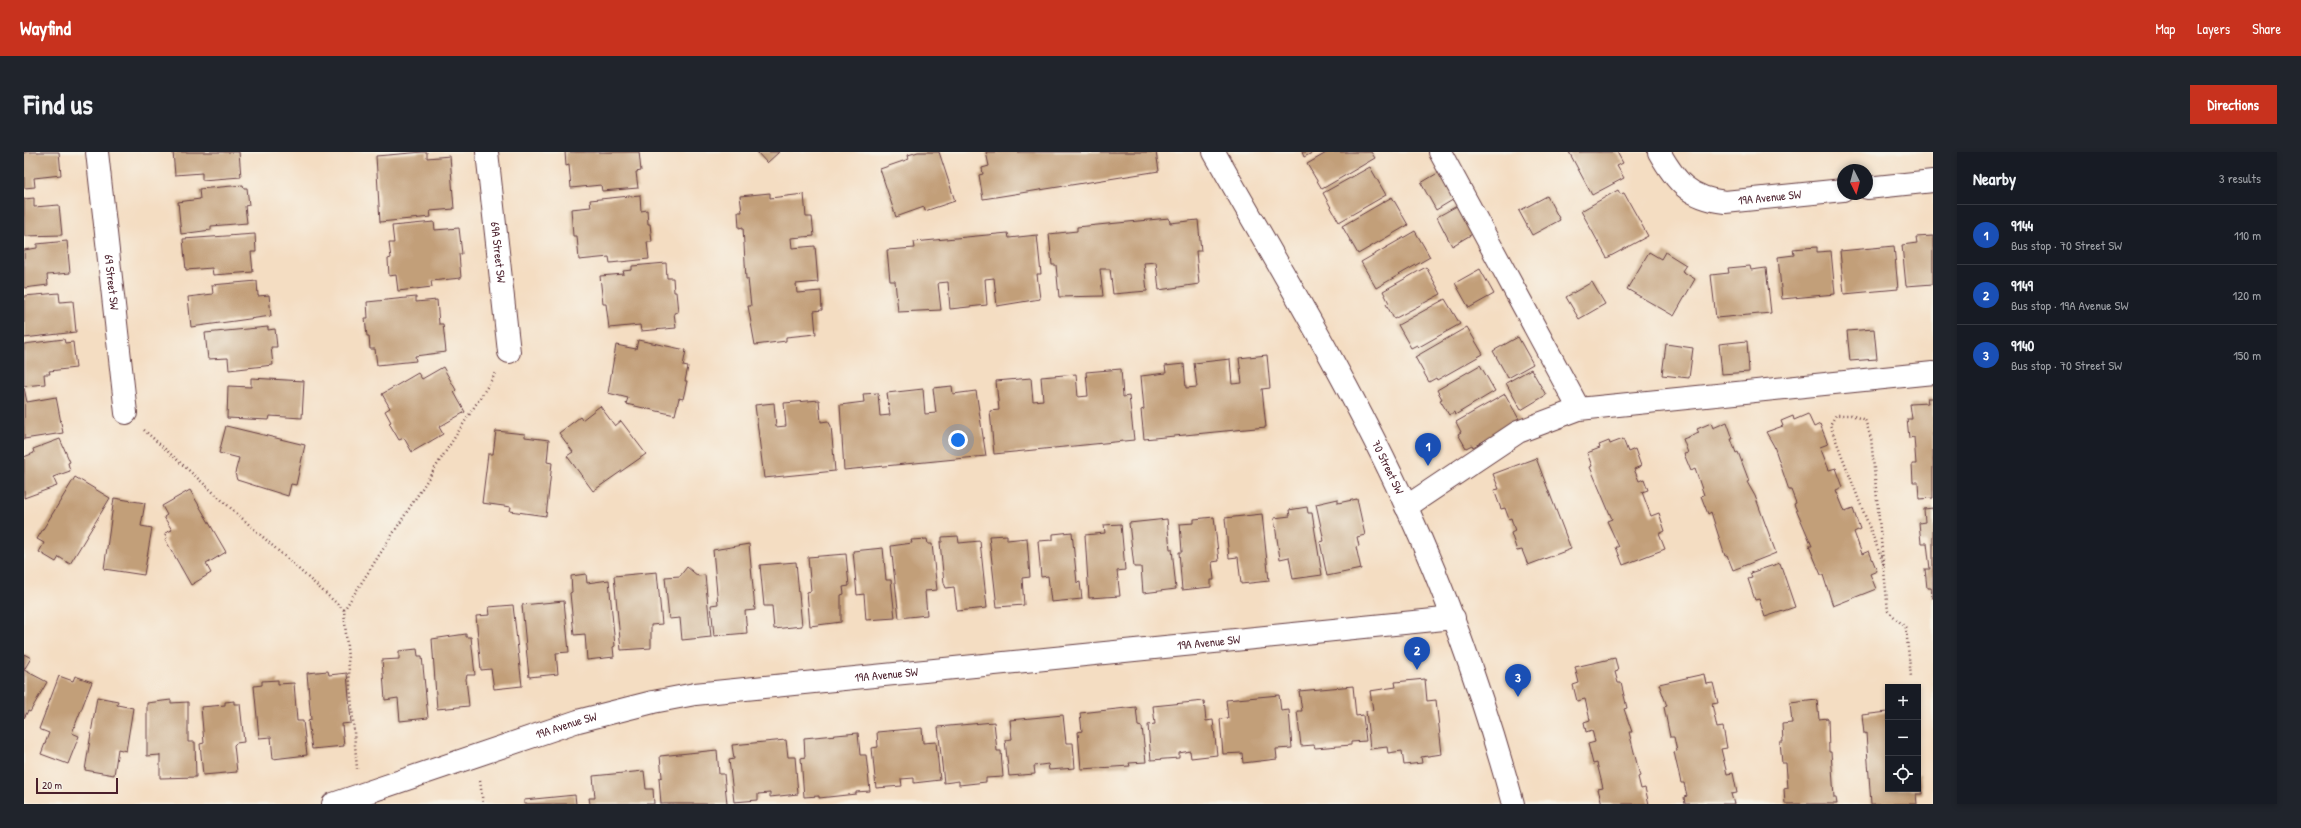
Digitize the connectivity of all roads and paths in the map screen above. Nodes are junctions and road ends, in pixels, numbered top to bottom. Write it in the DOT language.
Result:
graph roads {
  1 [pos="97,152"];
  2 [pos="487,152"];
  3 [pos="1214,152"];
  4 [pos="1440,152"];
  5 [pos="1659,152"];
  6 [pos="1933,181"];
  7 [pos="1873,187"];
  8 [pos="1837,191"];
  9 [pos="509,352"];
  10 [pos="1933,373"];
  11 [pos="1579,409"];
  12 [pos="126,413"];
  13 [pos="1406,507"];
  14 [pos="1884,565"];
  15 [pos="344,610"];
  16 [pos="1454,618"];
  17 [pos="1912,677"];
  18 [pos="358,774"];
  19 [pos="480,779"];
  20 [pos="333,804"];
  21 [pos="483,804"];
  22 [pos="1513,804"];
  1 -- 12 [label="street, 69 Street SW"];
  2 -- 9 [label="street, 69A Street SW"];
  3 -- 13 [label="street, 70 Street SW"];
  4 -- 11 [label="street"];
  5 -- 8 [label="street, 19A Avenue SW"];
  6 -- 7 [label="street"];
  9 -- 15 [label="path"];
  10 -- 11 [label="street"];
  11 -- 13 [label="street"];
  12 -- 15 [label="path"];
  13 -- 16 [label="street, 70 Street SW"];
  14 -- 14 [label="path"];
  14 -- 17 [label="path"];
  15 -- 18 [label="path"];
  16 -- 20 [label="street, 19A Avenue SW"];
  16 -- 22 [label="street, 70 Street SW"];
  19 -- 21 [label="path"];
}
